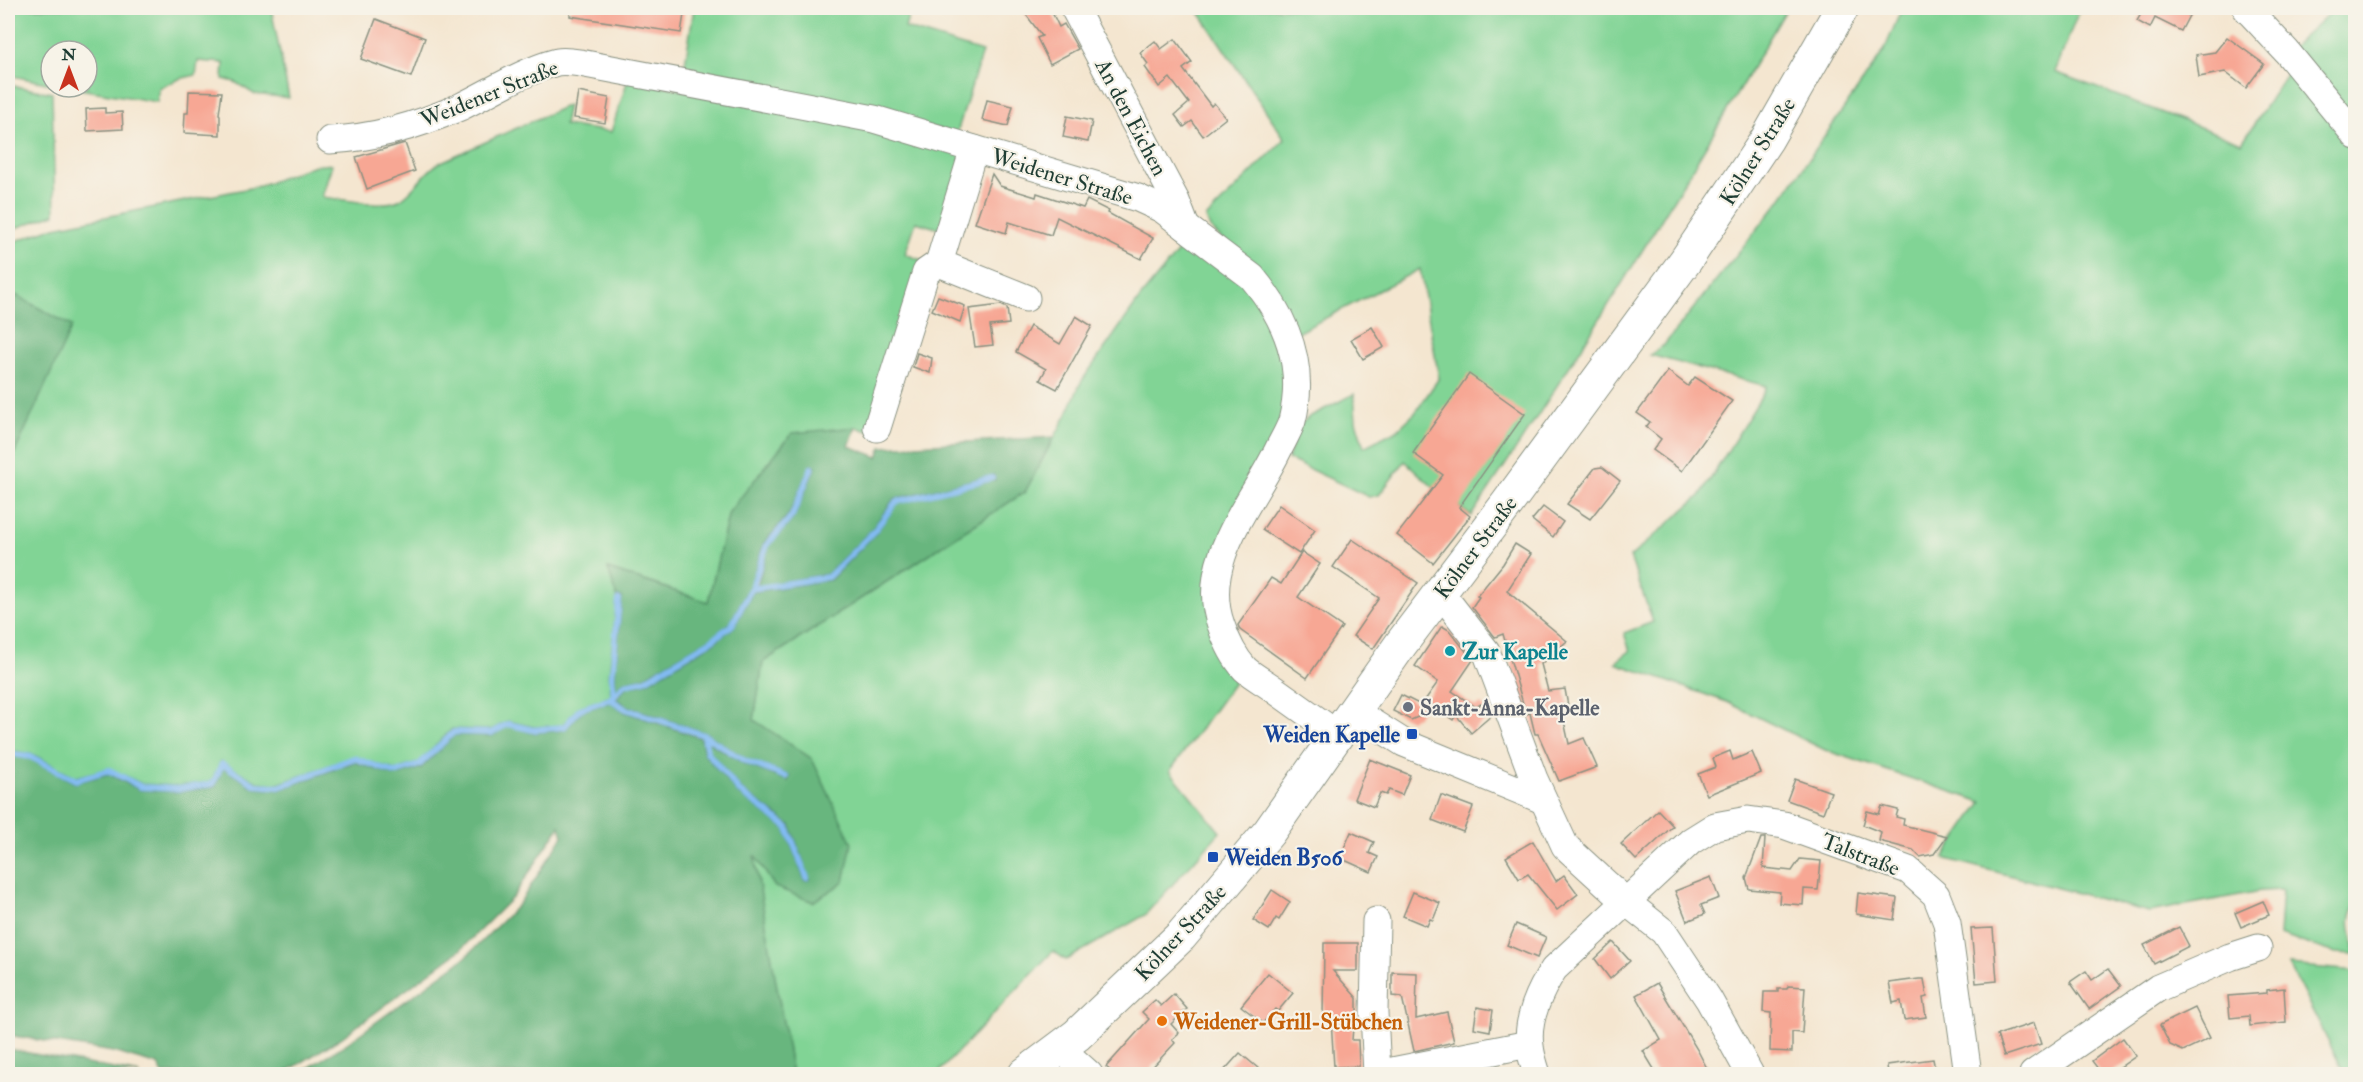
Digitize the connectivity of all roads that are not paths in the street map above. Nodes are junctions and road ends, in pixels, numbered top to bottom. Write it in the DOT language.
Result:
graph roads {
  1 [pos="1074,8"];
  2 [pos="1842,8"];
  3 [pos="2246,8"];
  4 [pos="2355,136"];
  5 [pos="330,140"];
  6 [pos="974,149"];
  7 [pos="1186,228"];
  8 [pos="939,263"];
  9 [pos="1026,298"];
  10 [pos="877,428"];
  11 [pos="1438,596"];
  12 [pos="1346,723"];
  13 [pos="1543,800"];
  14 [pos="1625,901"];
  15 [pos="1376,921"];
  16 [pos="2258,948"];
  17 [pos="1529,1044"];
  18 [pos="1060,1048"];
  19 [pos="1025,1074"];
  20 [pos="1089,1074"];
  21 [pos="1377,1074"];
  22 [pos="1537,1074"];
  23 [pos="1750,1074"];
  24 [pos="1968,1074"];
  25 [pos="2033,1074"];
  1 -- 7 [label="street, An den Eichen"];
  2 -- 11 [label="main road, Kölner Straße"];
  3 -- 4 [label="street"];
  5 -- 6 [label="street, Weidener Straße"];
  6 -- 7 [label="street, Weidener Straße"];
  6 -- 8 [label="street"];
  7 -- 12 [label="street, Weidener Straße"];
  8 -- 9 [label="street"];
  8 -- 10 [label="street"];
  11 -- 12 [label="main road, Kölner Straße"];
  11 -- 13 [label="street"];
  12 -- 13 [label="street, Weidener Straße"];
  12 -- 18 [label="main road, Kölner Straße"];
  13 -- 14 [label="street"];
  14 -- 17 [label="street, Talstraße"];
  14 -- 23 [label="street"];
  14 -- 24 [label="street, Talstraße"];
  15 -- 21 [label="street"];
  16 -- 25 [label="street"];
  17 -- 21 [label="street"];
  17 -- 22 [label="street"];
  18 -- 19 [label="main road, Kölner Straße"];
  18 -- 20 [label="street"];
}
